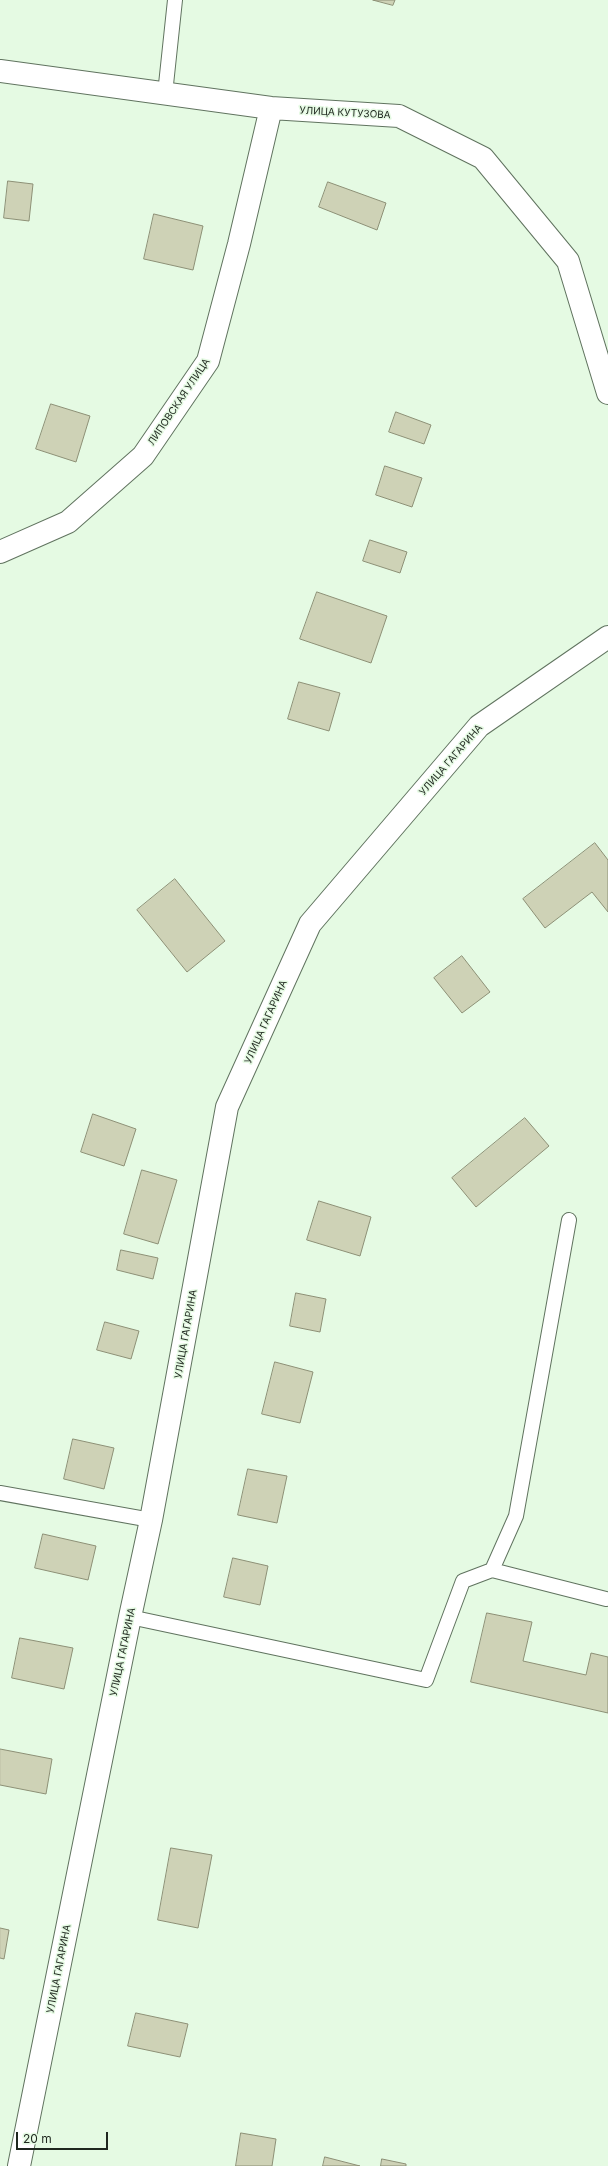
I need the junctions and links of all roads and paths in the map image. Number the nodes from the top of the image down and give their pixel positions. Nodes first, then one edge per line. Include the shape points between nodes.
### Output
1 (175, 0) edge
2 (0, 71) edge
3 (165, 94) junction
4 (271, 108) junction
5 (608, 393) edge
6 (0, 552) edge
7 (608, 637) edge
8 (570, 1220) dead end
9 (0, 1493) edge
10 (152, 1520) junction
11 (492, 1570) junction
12 (606, 1599) dead end
13 (130, 1617) junction
14 (19, 2166) edge

1 - 3 lane
2 - 3 street, УЛИЦА КУТУЗОВА
3 - 4 street, УЛИЦА КУТУЗОВА
4 - 5 street, УЛИЦА КУТУЗОВА via 399,116 483,158 568,261
4 - 6 street, ЛИПОВСКАЯ УЛИЦА via 208,361 143,456 68,522
7 - 10 street, УЛИЦА ГАГАРИНА via 479,726 310,924 227,1108
8 - 11 lane via 516,1516
9 - 10 lane
10 - 13 street, УЛИЦА ГАГАРИНА
11 - 12 lane
11 - 13 lane via 463,1581 426,1680
13 - 14 street, УЛИЦА ГАГАРИНА

